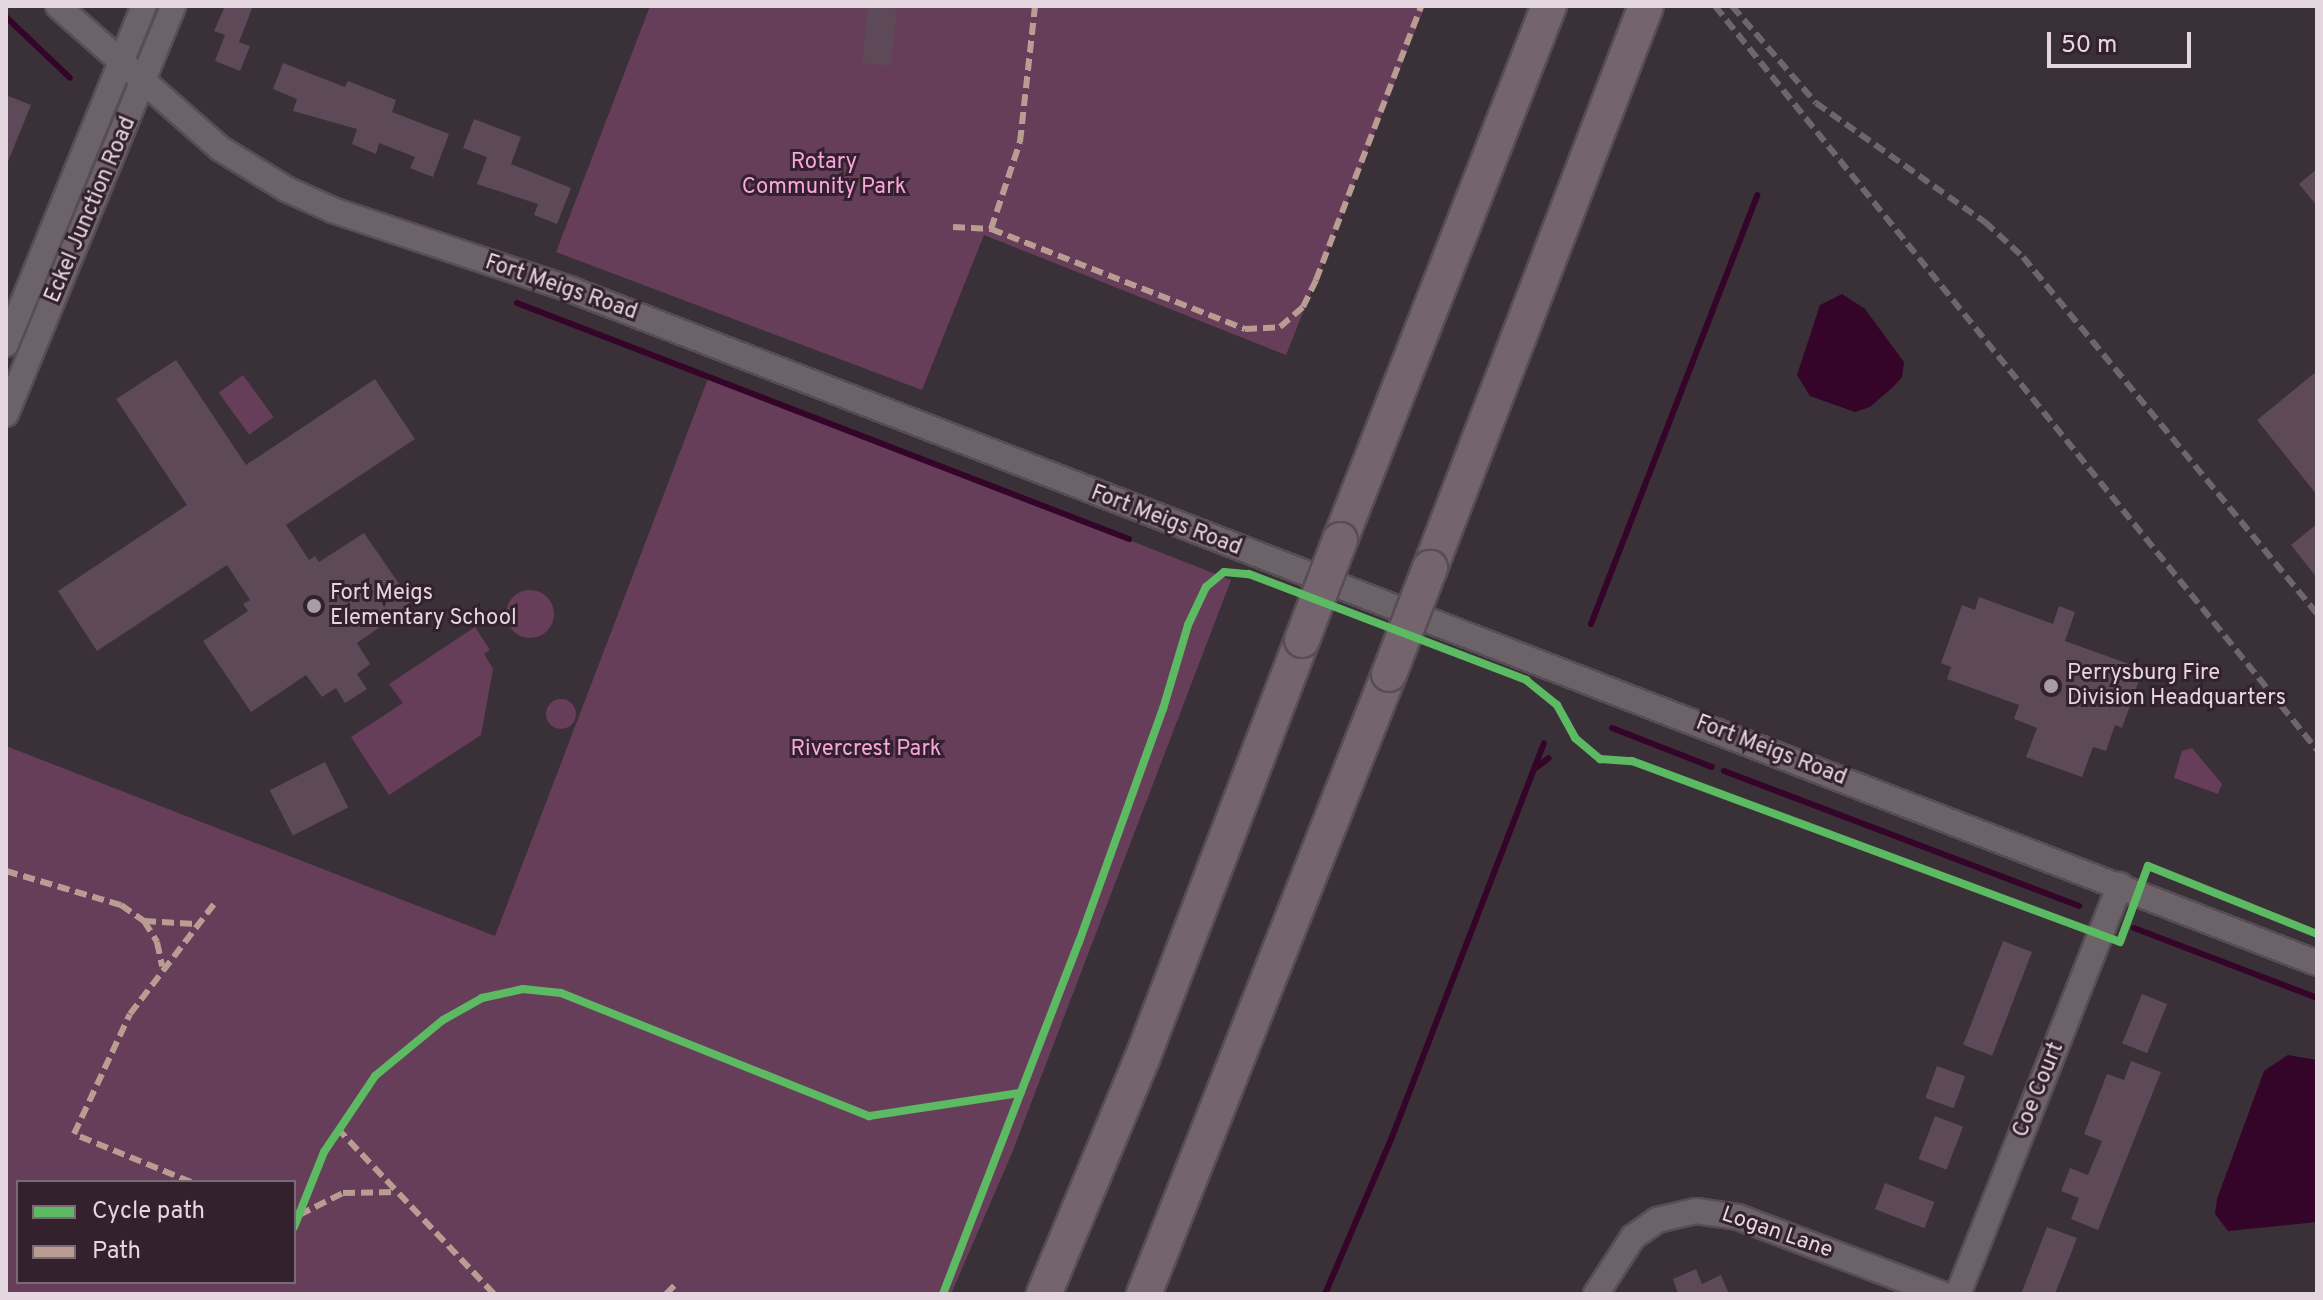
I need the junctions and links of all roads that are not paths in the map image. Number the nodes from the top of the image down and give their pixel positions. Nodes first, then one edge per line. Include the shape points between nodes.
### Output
1 (58, 6) edge
2 (144, 6) edge
3 (173, 6) edge
4 (1549, 6) edge
5 (1646, 6) edge
6 (120, 64) junction
7 (143, 85) junction
8 (6, 344) edge
9 (6, 414) edge
10 (2120, 885) junction
11 (2317, 963) edge
12 (1044, 1294) edge
13 (1144, 1294) edge
14 (1596, 1294) edge
15 (1942, 1294) edge
16 (1958, 1294) edge

1 - 6 street, Fort Meigs Road
2 - 6 street, Eckel Junction Road
3 - 7 street, Eckel Junction Road
4 - 12 highway, bridge via 1142,1059
5 - 13 highway, bridge
6 - 7 street, Fort Meigs Road
6 - 8 street, Eckel Junction Road
7 - 9 street, Eckel Junction Road
7 - 10 street, Fort Meigs Road via 248,168 335,211 572,290
10 - 11 street, Fort Meigs Road
10 - 16 street, Coe Court
14 - 15 street, Logan Lane via 1633,1237 1657,1220 1696,1211 1752,1222

